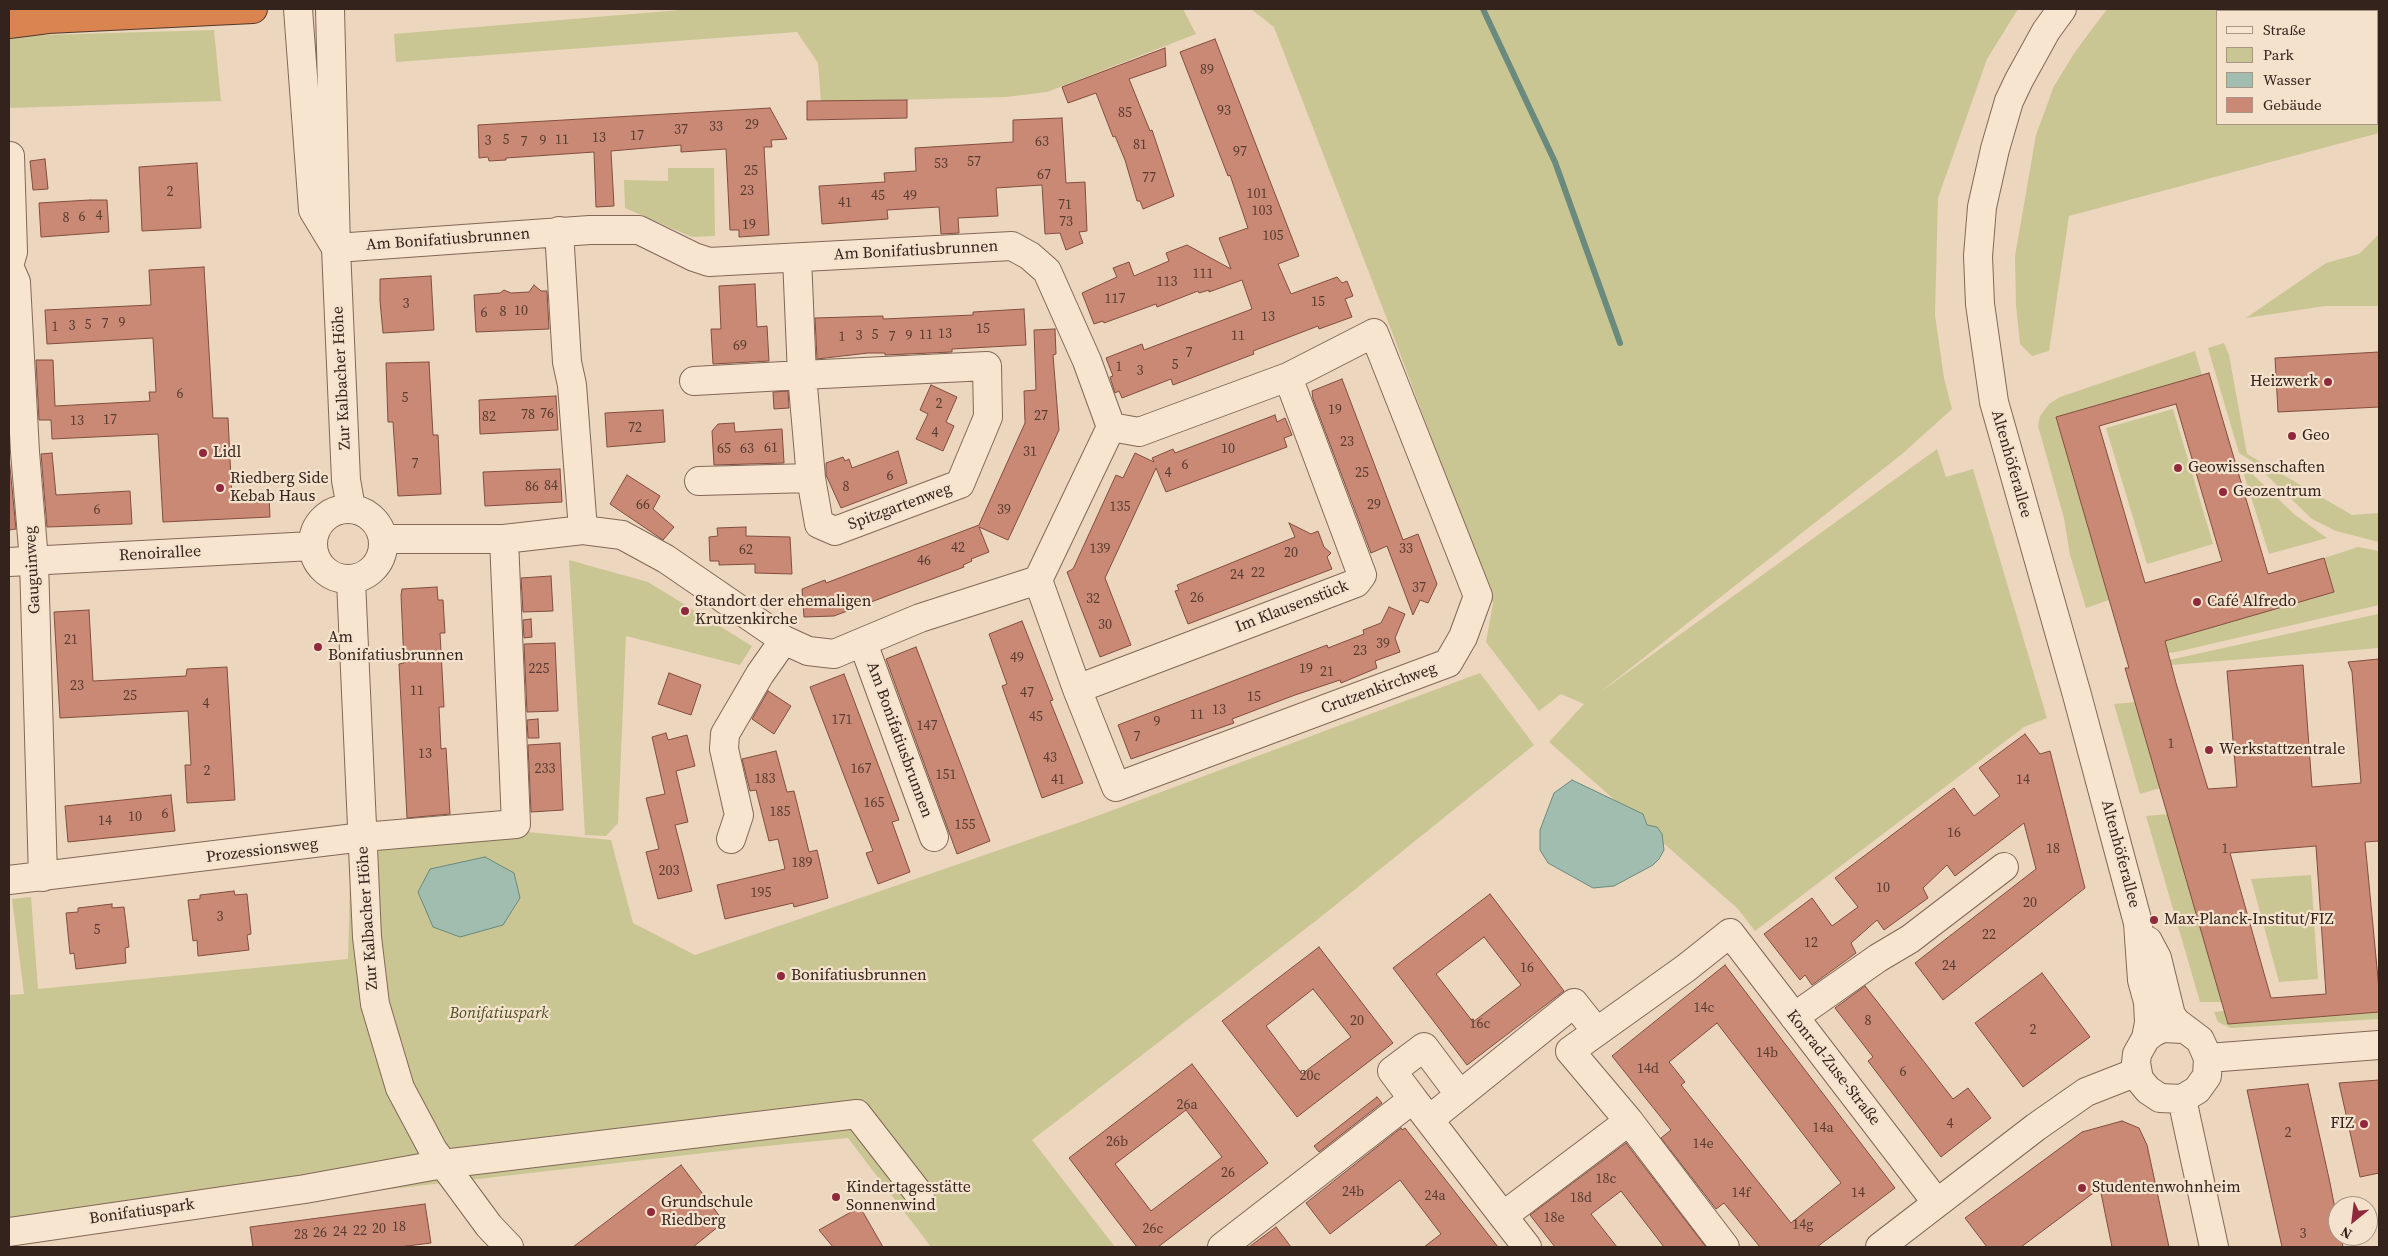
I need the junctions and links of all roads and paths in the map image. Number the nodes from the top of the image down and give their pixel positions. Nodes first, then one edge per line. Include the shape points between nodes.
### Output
1 (253, 9) edge
2 (298, 9) edge
3 (330, 9) edge
4 (2062, 9) edge
5 (9, 24) edge
6 (10, 156) edge
7 (559, 231) junction
8 (336, 248) junction
9 (797, 258) junction
10 (9, 266) edge
11 (802, 375) junction
12 (1288, 377) junction
13 (694, 381) dead end
14 (1111, 427) junction
15 (811, 478) junction
16 (699, 481) dead end
17 (351, 508) junction
18 (583, 530) junction
19 (384, 539) junction
20 (504, 539) junction
21 (312, 546) junction
22 (22, 562) edge
23 (351, 580) junction
24 (1038, 580) junction
25 (784, 640) junction
26 (863, 643) junction
27 (1077, 689) junction
28 (934, 837) dead end
29 (363, 838) junction
30 (731, 839) dead end
31 (2004, 867) dead end
32 (43, 877) junction
33 (9, 880) edge
34 (2138, 922) junction
35 (1794, 1017) junction
36 (1549, 1023) junction
37 (2184, 1029) junction
38 (1597, 1032) junction
39 (2146, 1038) junction
40 (2379, 1045) edge
41 (1570, 1052) junction
42 (2208, 1058) junction
43 (2137, 1072) junction
44 (1460, 1095) junction
45 (2182, 1099) junction
46 (1421, 1109) junction
47 (1629, 1122) junction
48 (443, 1164) junction
49 (920, 1195) dead end
50 (1937, 1203) junction
51 (9, 1232) edge
52 (495, 1236) edge
53 (1512, 1236) edge
54 (509, 1247) edge
55 (1222, 1247) edge
56 (1724, 1247) edge
57 (1880, 1247) edge
58 (2214, 1247) edge

1 - 5 highway
2 - 8 street, Zur Kalbacher Höhe via 312,210
3 - 8 street, Zur Kalbacher Höhe
4 - 34 street, Altenhöferallee via 2018,80 1995,150 1982,207 1978,256 1980,304 1994,402
6 - 10 street via 13,252
7 - 8 street, Am Bonifatiusbrunnen
7 - 9 street, Am Bonifatiusbrunnen via 639,230 709,262
7 - 18 street via 567,362 572,386
8 - 17 street, Zur Kalbacher Höhe via 346,480
9 - 11 street, Spitzgartenweg
9 - 14 street, Am Bonifatiusbrunnen via 1012,246 1047,271 1087,361
10 - 22 street, Gauguinweg via 16,282 25,452
11 - 13 street, Spitzgartenweg
11 - 15 street, Spitzgartenweg
11 - 15 street, Spitzgartenweg via 988,366 988,418 960,484 835,531 819,524
12 - 14 street via 1139,432
12 - 27 street, Im Klausenstück via 1362,575 1356,583
12 - 27 street, Crutzenkirchweg via 1374,333 1478,596 1463,637 1448,663 1116,787
14 - 24 street
15 - 16 street
17 - 19 street via 367,514 380,527
17 - 21 street via 333,512 318,525
18 - 20 street, Am Bonifatiusbrunnen
18 - 25 street, Am Bonifatiusbrunnen via 630,539 666,559
19 - 20 street, Am Bonifatiusbrunnen
19 - 23 street via 382,559 369,574
20 - 29 street, Prozessionsweg via 516,824
21 - 22 street, Renoirallee
21 - 23 street via 318,564 334,578
22 - 32 street, Gauguinweg
23 - 29 street, Zur Kalbacher Höhe
24 - 26 street, Am Bonifatiusbrunnen via 920,618
24 - 27 street
25 - 26 street, Am Bonifatiusbrunnen via 808,651 834,654
25 - 30 street via 725,734 724,749 739,815
26 - 28 street, Am Bonifatiusbrunnen
29 - 32 street, Prozessionsweg
29 - 48 street, Zur Kalbacher Höhe via 375,1004 400,1088
31 - 35 street via 1910,939
32 - 33 street, Prozessionsweg
34 - 37 street, Altenhöferallee via 2157,958 2171,1015
34 - 39 street, Altenhöferallee via 2142,980 2148,1002
35 - 38 street, Konrad-Zuse-Straße via 1730,933
35 - 50 street, Konrad-Zuse-Straße
36 - 38 street via 1574,1002
36 - 41 street
36 - 44 street
37 - 39 street via 2163,1028
37 - 42 street, Altenhöferallee via 2200,1040
38 - 41 street
39 - 43 street, Altenhöferallee via 2137,1054
40 - 42 street
41 - 47 street
42 - 45 street via 2209,1067 2202,1084
43 - 45 street via 2143,1085 2154,1095 2167,1100
43 - 50 street via 2086,1092
44 - 46 street
44 - 46 street via 1424,1047 1392,1071
45 - 58 street
46 - 53 street
46 - 55 street
47 - 53 street
47 - 56 street
48 - 49 street, Bonifatiuspark via 857,1114
48 - 51 street, Bonifatiuspark via 305,1189
48 - 52 street, Zur Kalbacher Höhe
50 - 57 street
52 - 54 street, Zur Kalbacher Höhe

